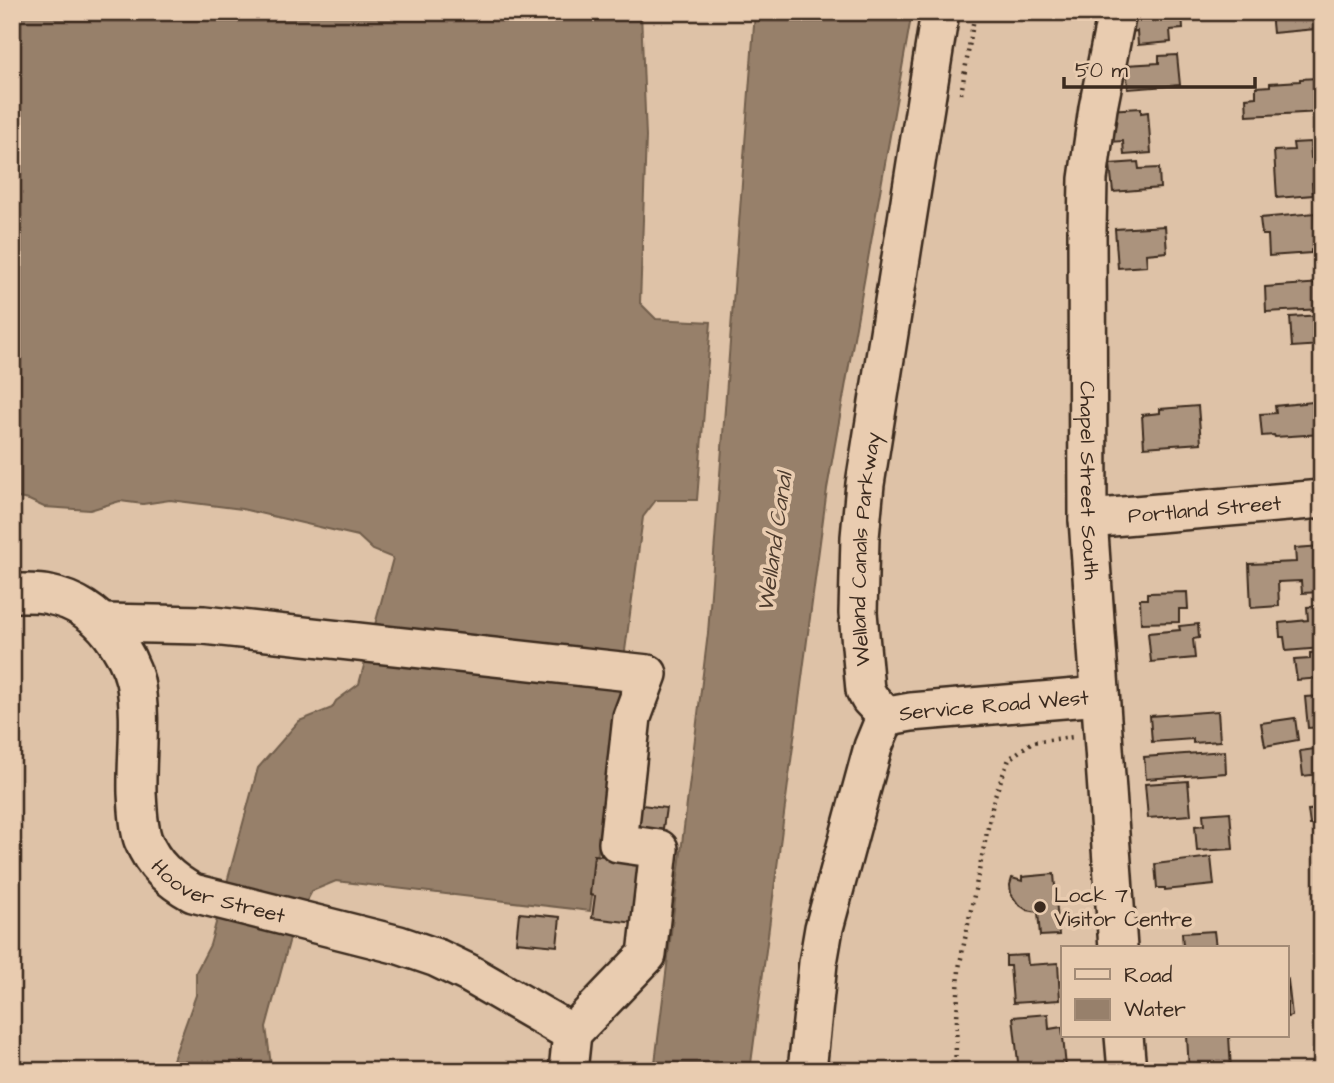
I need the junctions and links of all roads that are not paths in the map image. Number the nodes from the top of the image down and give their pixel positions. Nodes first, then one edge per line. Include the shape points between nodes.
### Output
1 (940, 12) edge
2 (1117, 12) edge
3 (1322, 499) edge
4 (1088, 519) junction
5 (12, 593) edge
6 (103, 623) junction
7 (1100, 696) junction
8 (899, 715) junction
9 (1118, 946) edge
10 (572, 1033) junction
11 (1124, 1038) edge
12 (568, 1071) edge
13 (807, 1071) edge
14 (1127, 1071) edge

1 - 8 street, Welland Canals Parkway via 860,537 858,612 865,690 870,699
2 - 4 street, Chapel Street South via 1088,179
3 - 4 street, Portland Street
4 - 7 street, Chapel Street South
5 - 6 street, Hoover Street via 49,595 82,607
6 - 10 street, Hoover Street via 121,647 135,679 136,772 143,839 156,864 173,882 193,893 437,958
6 - 10 street via 204,625 648,674 632,717 618,843 659,849 647,955
7 - 8 street, Service Road West
7 - 9 street, Chapel Street South
8 - 13 street via 882,724 873,747 824,928
10 - 12 street
11 - 14 street

